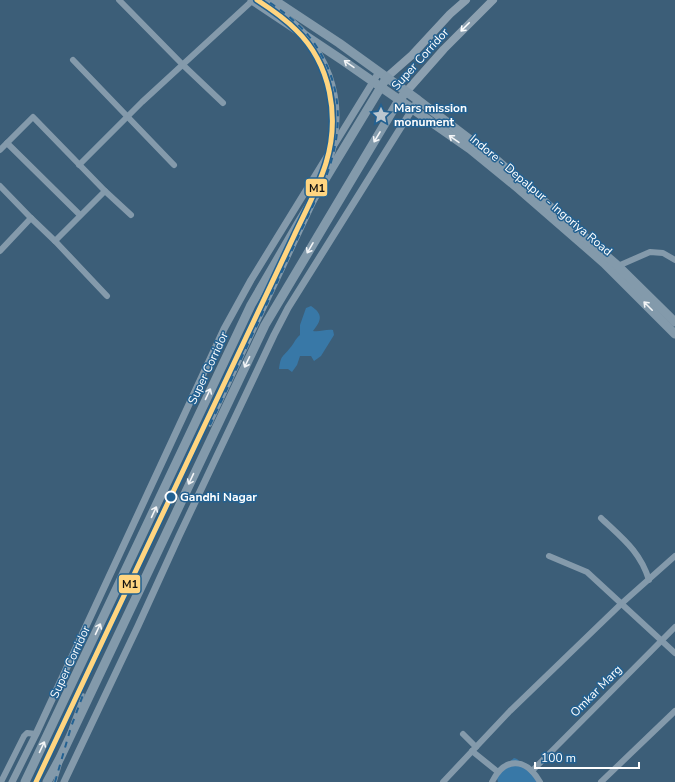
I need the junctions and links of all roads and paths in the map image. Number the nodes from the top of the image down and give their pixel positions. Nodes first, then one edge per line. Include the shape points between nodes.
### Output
1 (119, 0) edge
2 (253, 0) edge
3 (274, 0) edge
4 (466, 0) edge
5 (494, 0) edge
6 (315, 27) junction
7 (316, 42) junction
8 (73, 60) dead end
9 (183, 65) junction
10 (383, 75) junction
11 (378, 84) junction
12 (406, 92) junction
13 (399, 100) junction
14 (418, 100) junction
15 (223, 103) dead end
16 (412, 109) junction
17 (128, 116) junction
18 (7, 143) junction
19 (0, 150) edge
20 (79, 165) junction
21 (174, 165) dead end
22 (0, 186) edge
23 (105, 191) junction
24 (80, 215) junction
25 (131, 215) dead end
26 (31, 218) junction
27 (55, 241) junction
28 (0, 251) edge
29 (675, 260) edge
30 (618, 266) junction
31 (106, 296) dead end
32 (675, 322) edge
33 (675, 334) edge
34 (601, 518) dead end
35 (549, 556) dead end
36 (675, 556) edge
37 (649, 580) junction
38 (621, 604) junction
39 (675, 627) edge
40 (662, 641) junction
41 (675, 653) edge
42 (675, 711) edge
43 (36, 734) junction
44 (463, 734) dead end
45 (474, 749) junction
46 (532, 771) junction
47 (498, 772) junction
48 (1, 782) edge
49 (12, 782) edge
50 (25, 782) edge
51 (47, 782) edge
52 (64, 782) edge
53 (443, 782) edge
54 (492, 782) edge
55 (540, 782) edge
56 (601, 782) edge

1 - 9 street
2 - 7 main road, Indore - Depalpur - Ingoriya Road
2 - 9 street
3 - 6 main road, Indore - Depalpur - Ingoriya Road
4 - 10 main road, Super Corridor via 412,55
5 -> 12 main road, Super Corridor via 444,49
6 - 7 main road
6 - 10 main road, Indore - Depalpur - Ingoriya Road
11 -> 7 main road, Indore - Depalpur - Ingoriya Road
8 - 17 street
9 - 15 street
9 - 17 street
10 - 11 main road, Super Corridor
10 - 12 main road, Indore - Depalpur - Ingoriya Road
11 - 13 main road, Indore - Depalpur - Ingoriya Road
11 - 43 street via 251,280 224,329
50 -> 11 main road, Super Corridor via 251,305
12 - 13 main road, Super Corridor
12 - 14 main road, Indore - Depalpur - Ingoriya Road
13 - 16 main road, Indore - Depalpur - Ingoriya Road
13 -> 51 main road, Super Corridor via 265,325
14 - 16 street
14 - 30 main road, Indore - Depalpur - Ingoriya Road via 493,157
33 -> 16 main road, Indore - Depalpur - Ingoriya Road via 604,263 519,189 470,149
16 - 52 street via 288,308 274,335
17 - 20 street
17 - 21 street
18 - 19 street
18 - 20 street via 33,117
18 - 24 street
20 - 23 street
22 - 26 street
23 - 24 street
23 - 25 street
24 - 27 street
26 - 27 street
26 - 28 street
27 - 31 street
29 - 30 street via 663,253 650,252
30 - 32 main road, Indore - Depalpur - Ingoriya Road
34 - 37 street via 636,552
35 - 38 street via 587,572
36 - 37 street
37 - 38 street
38 - 40 street
38 - 45 street
39 - 40 street, Omkar Marg
40 - 41 street
40 - 46 street, Omkar Marg
42 - 56 street
43 - 48 street via 27,733 24,736
43 - 49 street
44 - 45 street
45 - 47 street
45 - 53 street
46 - 47 street via 516,762 508,764
46 - 55 street
47 - 54 street

